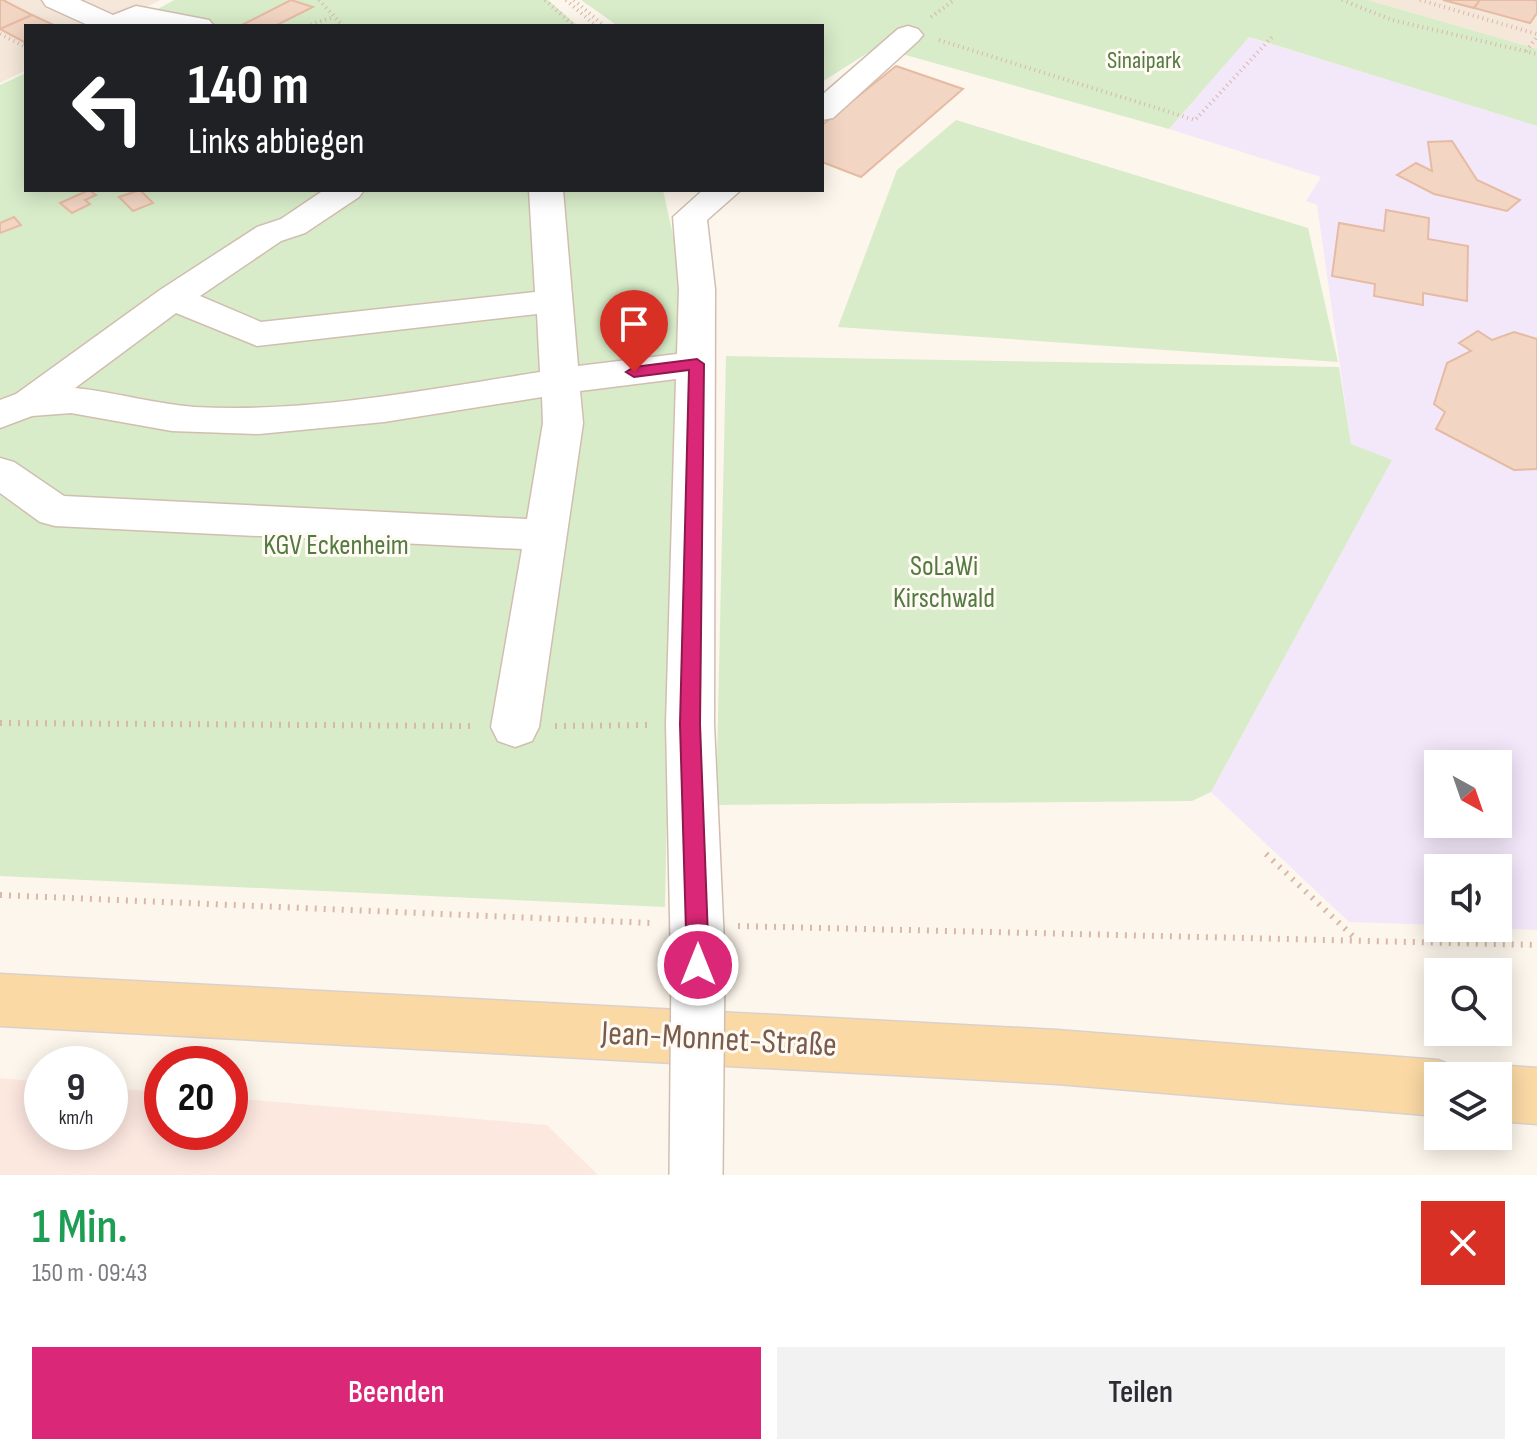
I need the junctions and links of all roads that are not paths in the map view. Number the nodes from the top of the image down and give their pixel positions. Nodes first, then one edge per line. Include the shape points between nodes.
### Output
1 (56, 0) edge
2 (110, 24) edge
3 (118, 24) edge
4 (188, 24) edge
5 (917, 36) road end
6 (824, 109) edge
7 (344, 192) edge
8 (546, 192) edge
9 (721, 192) edge
10 (173, 298) junction
11 (553, 301) junction
12 (697, 364) junction
13 (558, 382) junction
14 (16, 408) edge
15 (0, 472) edge
16 (544, 535) junction
17 (515, 727) road end
18 (0, 1000) edge
19 (1424, 1087) edge
20 (1512, 1094) edge
21 (1537, 1096) edge
22 (696, 1175) edge

1 - 2 street
3 - 4 street via 136,15
5 - 6 street
7 - 10 street
8 - 11 street
9 - 12 street via 690,217
10 - 11 street via 257,334
10 - 14 street
11 - 13 street
12 - 13 street
12 - 22 street, bridge via 690,724 698,945
13 - 14 street via 308,418 194,420 44,398
13 - 16 street via 563,423
15 - 16 street via 55,511
16 - 17 street
18 - 19 main road, Jean-Monnet-Straße via 1057,1057
20 - 21 main road

